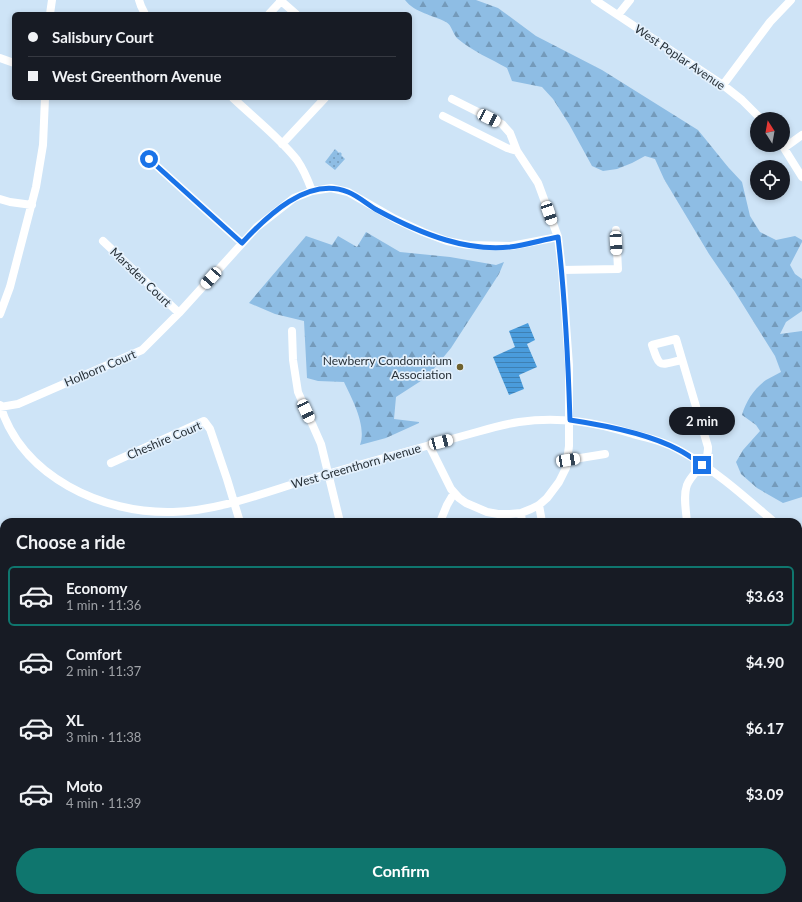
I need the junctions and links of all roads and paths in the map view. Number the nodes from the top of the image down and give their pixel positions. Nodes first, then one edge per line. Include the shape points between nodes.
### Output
1 (52, 0) edge
2 (139, 0) edge
3 (280, 0) edge
4 (595, 0) edge
5 (630, 0) edge
6 (791, 0) edge
7 (50, 12) edge
8 (144, 12) edge
9 (271, 12) edge
10 (294, 12) edge
11 (618, 15) junction
12 (0, 58) edge
13 (12, 62) edge
14 (723, 84) junction
15 (452, 99) dead end
16 (45, 100) edge
17 (235, 100) edge
18 (323, 100) edge
19 (755, 112) edge
20 (443, 116) dead end
21 (802, 135) edge
22 (790, 142) edge
23 (282, 144) junction
24 (517, 152) junction
25 (787, 152) edge
26 (149, 159) dead end
27 (802, 177) edge
28 (312, 190) junction
29 (0, 199) edge
30 (32, 205) junction
31 (616, 230) dead end
32 (558, 237) junction
33 (104, 241) dead end
34 (242, 243) junction
35 (562, 270) junction
36 (179, 313) junction
37 (0, 314) edge
38 (292, 331) dead end
39 (682, 360) dead end
40 (0, 406) edge
41 (570, 420) junction
42 (429, 445) junction
43 (605, 454) dead end
44 (568, 460) junction
45 (111, 463) dead end
46 (702, 465) junction
47 (329, 474) junction
48 (454, 493) junction
49 (234, 502) junction
50 (539, 505) junction
51 (521, 513) junction
52 (239, 518) edge
53 (339, 518) edge
54 (442, 518) edge
55 (522, 518) edge
56 (541, 518) edge
57 (687, 518) edge
58 (769, 518) edge

1 - 7 street
2 - 8 street
3 - 9 street
3 - 10 street
4 - 11 street, West Poplar Avenue
5 - 11 street
6 - 14 street via 770,22
11 - 14 street, West Poplar Avenue
12 - 13 street
14 - 19 street, West Poplar Avenue
15 - 24 street via 502,124 510,133
16 - 30 street via 43,145
17 - 23 street
18 - 23 street
20 - 24 street
21 - 22 street
23 - 28 street via 297,160
24 - 32 street via 538,183
25 - 27 street
26 - 34 street
28 - 32 street, Holborn Court via 331,188 348,192 395,220 447,241 468,245 511,246
28 - 34 street, Holborn Court via 294,198 276,211
29 - 30 street
30 - 37 street
31 - 35 street via 618,269
32 - 35 street
33 - 36 street, Marsden Court
34 - 36 street, Holborn Court
35 - 41 street
36 - 40 street, Holborn Court via 142,350 18,404
38 - 47 street via 298,392 319,438
39 - 46 street via 708,447 707,457
40 - 49 street, West Greenthorn Avenue via 15,438 40,466 77,491 100,501 126,508 173,512 193,511
41 - 42 street, West Greenthorn Avenue via 518,422
41 - 44 street
41 - 46 street, West Greenthorn Avenue via 596,424 658,441 679,450
42 - 47 street, West Greenthorn Avenue
42 - 48 street
43 - 44 street
44 - 50 street via 559,482
45 - 49 street, Cheshire Court via 204,421 210,429
46 - 57 street via 686,489
46 - 58 street, West Greenthorn Avenue via 734,487
47 - 49 street, West Greenthorn Avenue
47 - 53 street
48 - 51 street via 466,503 487,512
48 - 54 street
49 - 52 street
50 - 51 street
50 - 56 street
51 - 55 street

